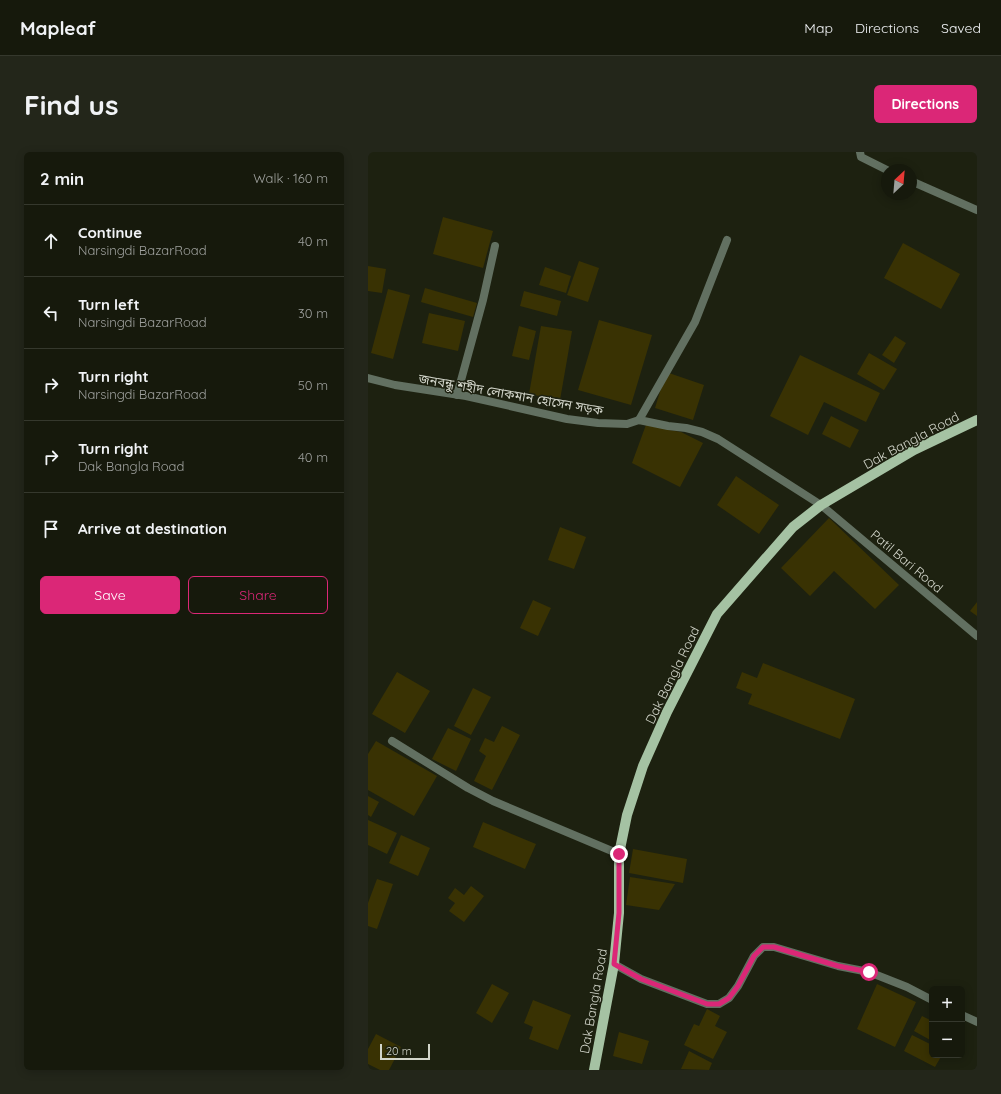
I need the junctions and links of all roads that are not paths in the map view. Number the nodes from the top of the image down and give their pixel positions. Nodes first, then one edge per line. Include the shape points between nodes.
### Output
1 (860, 152) edge
2 (881, 167) edge
3 (917, 184) edge
4 (977, 210) edge
5 (727, 240) dead end
6 (495, 246) dead end
7 (368, 378) edge
8 (457, 395) junction
9 (639, 420) junction
10 (977, 420) edge
11 (821, 505) junction
12 (977, 636) edge
13 (392, 741) dead end
14 (619, 854) junction
15 (614, 964) junction
16 (929, 998) edge
17 (965, 1016) edge
18 (977, 1022) edge
19 (594, 1070) edge

1 - 2 street via 861,157
3 - 4 street
5 - 9 street via 695,322
6 - 8 street
7 - 8 street, জনবন্ধু শহীদ লোকমান হোসেন সড়ক
8 - 9 street, জনবন্ধু শহীদ লোকমান হোসেন সড়ক via 567,419 627,424
9 - 11 street, জনবন্ধু শহীদ লোকমান হোসেন সড়ক via 686,428 718,439
10 - 11 main road, Dak Bangla Road via 914,450
11 - 12 street, Patil Bari Road
11 - 14 main road, Dak Bangla Road via 792,527 717,614 643,766 627,815
13 - 14 street via 493,802
14 - 15 main road, Dak Bangla Road via 619,913
15 - 16 street via 668,990 707,1004 719,1004 729,998 738,986 754,956 763,947 774,947 838,966 869,972
15 - 19 main road, Dak Bangla Road
17 - 18 street

